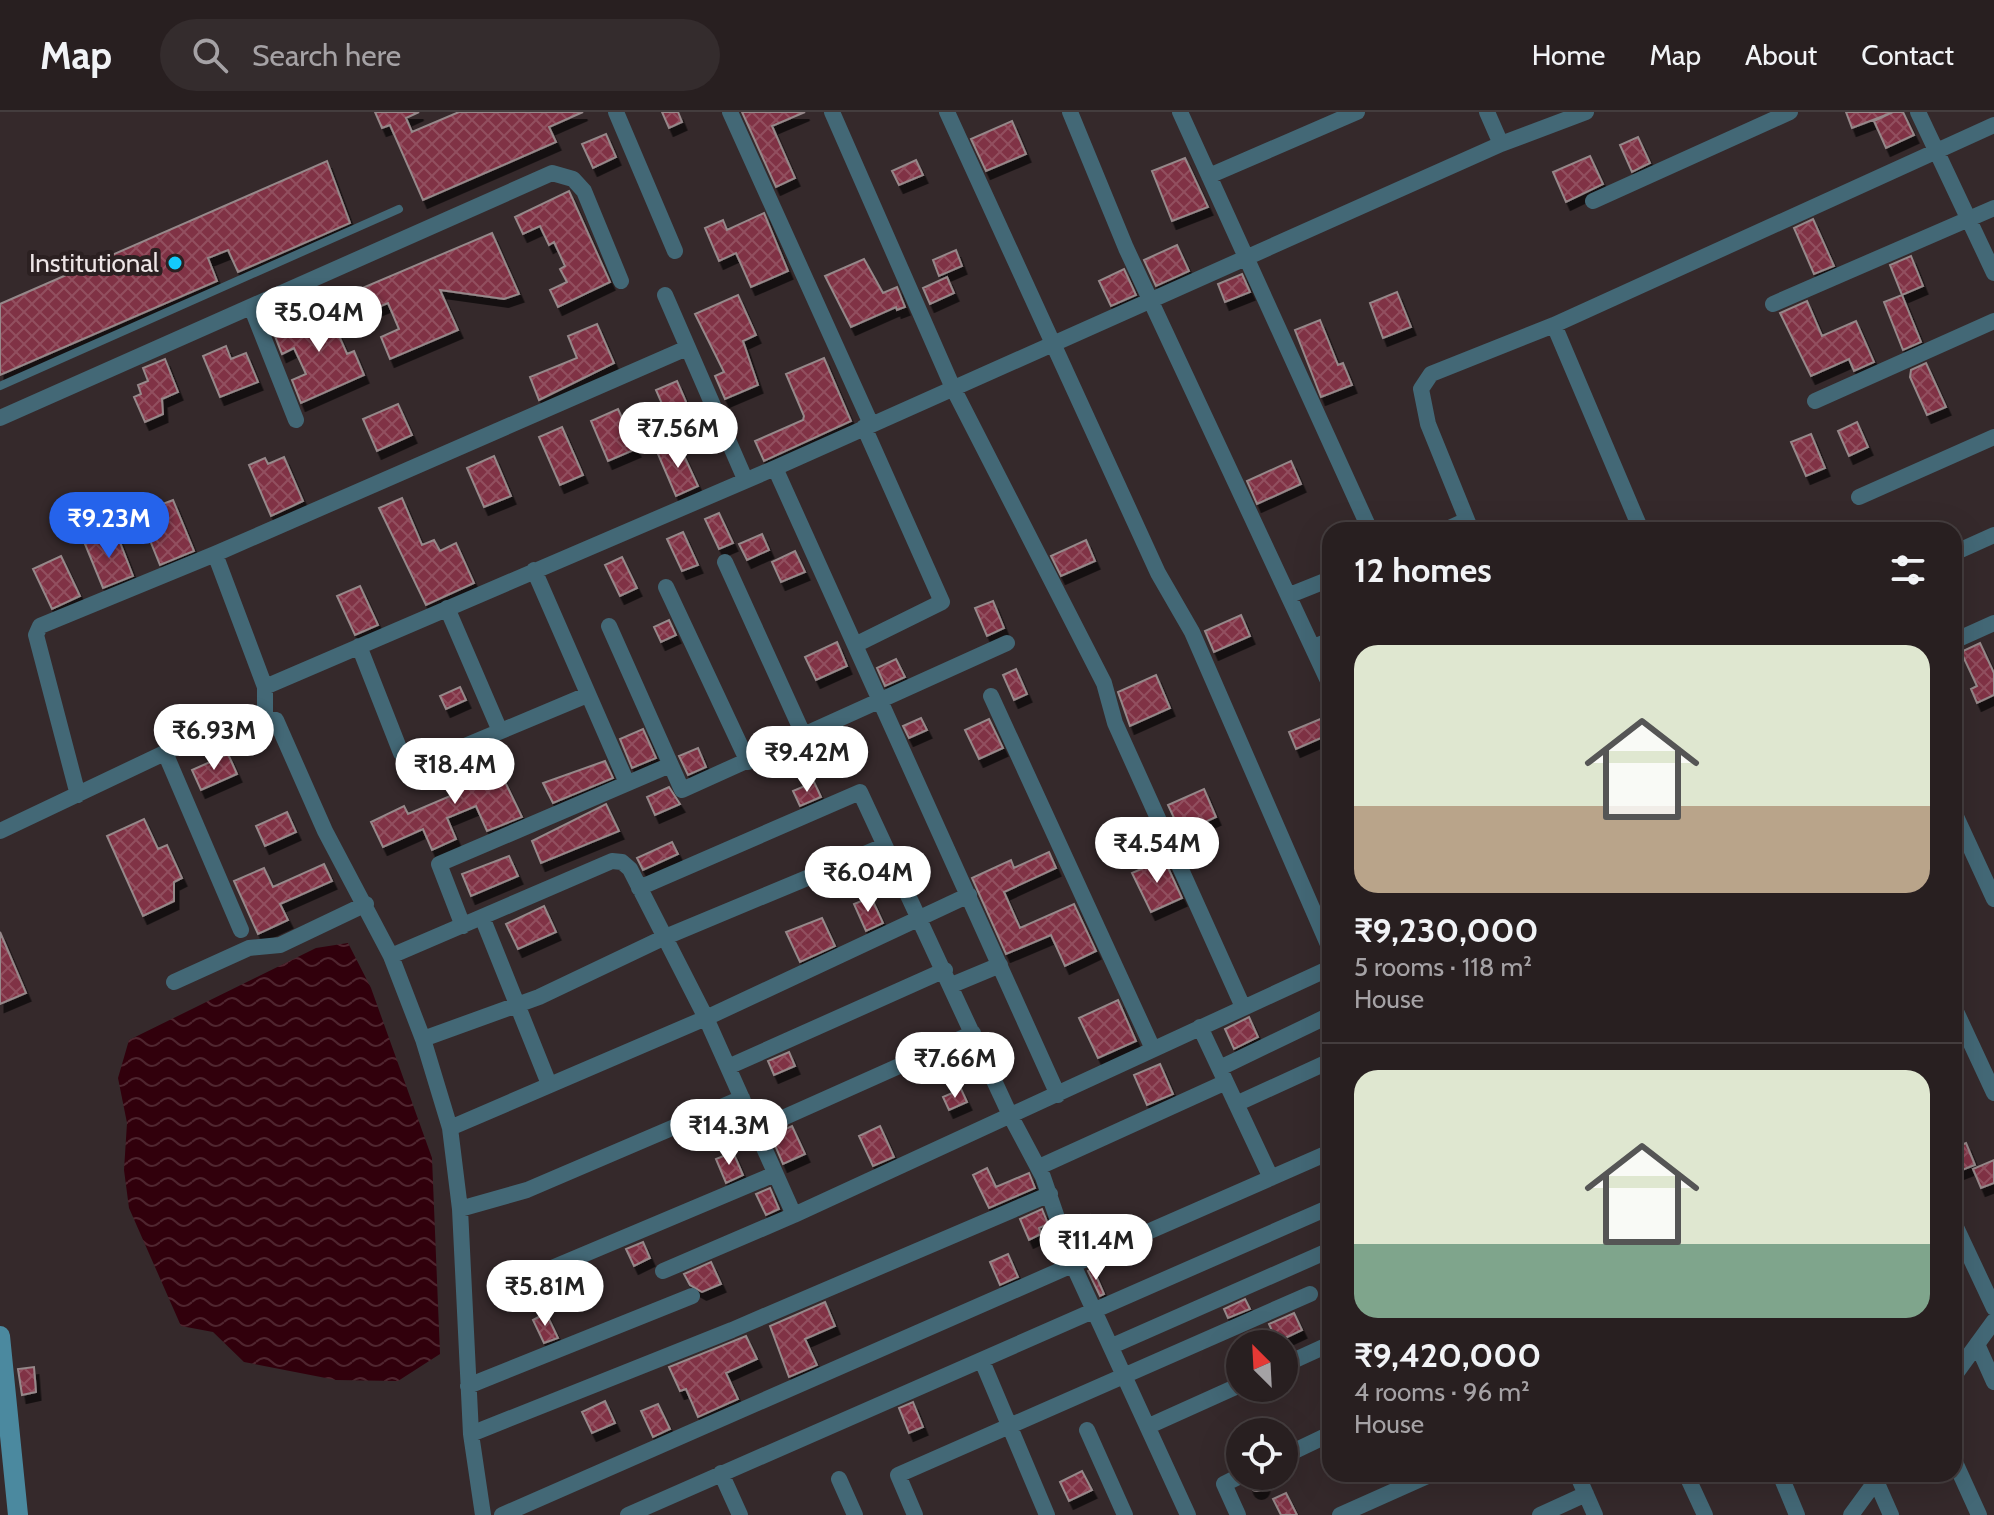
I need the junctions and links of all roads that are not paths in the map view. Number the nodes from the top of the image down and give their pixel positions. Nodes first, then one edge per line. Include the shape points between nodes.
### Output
1 (616, 112) edge
2 (730, 112) edge
3 (832, 112) edge
4 (947, 112) edge
5 (1070, 112) edge
6 (1180, 112) edge
7 (1357, 112) edge
8 (1487, 112) edge
9 (1586, 112) edge
10 (1790, 112) edge
11 (1918, 112) edge
12 (1994, 125) edge
13 (1501, 144) junction
14 (1936, 151) junction
15 (1209, 176) junction
16 (1593, 201) dead end
17 (1994, 208) edge
18 (399, 209) dead end
19 (1967, 220) junction
20 (675, 251) dead end
21 (1247, 257) junction
22 (1994, 273) edge
23 (621, 281) dead end
24 (665, 295) dead end
25 (1150, 300) junction
26 (1773, 304) dead end
27 (252, 309) junction
28 (1994, 321) edge
29 (1554, 325) junction
30 (1053, 343) junction
31 (687, 348) junction
32 (0, 386) edge
33 (953, 388) junction
34 (1815, 401) dead end
35 (0, 418) edge
36 (296, 420) dead end
37 (867, 426) junction
38 (1994, 437) edge
39 (775, 468) junction
40 (745, 479) junction
41 (1859, 497) dead end
42 (1366, 522) edge
43 (1468, 522) edge
44 (1638, 522) edge
45 (1994, 535) edge
46 (1962, 549) edge
47 (215, 554) junction
48 (725, 562) dead end
49 (534, 570) junction
50 (1322, 582) edge
51 (666, 587) dead end
52 (1290, 595) junction
53 (447, 608) junction
54 (1994, 623) edge
55 (609, 626) dead end
56 (1962, 637) edge
57 (1007, 643) dead end
58 (857, 644) junction
59 (1322, 644) edge
60 (359, 646) junction
61 (1314, 647) junction
62 (1322, 666) edge
63 (265, 687) junction
64 (587, 695) junction
65 (991, 696) dead end
66 (881, 701) junction
67 (265, 715) junction
68 (500, 731) junction
69 (804, 736) junction
70 (166, 755) junction
71 (748, 762) junction
72 (668, 766) junction
73 (627, 783) junction
74 (78, 795) junction
75 (1962, 829) edge
76 (0, 831) edge
77 (884, 846) junction
78 (639, 888) junction
79 (969, 895) junction
80 (1994, 899) edge
81 (366, 904) junction
82 (920, 916) junction
83 (482, 917) junction
84 (463, 926) junction
85 (241, 930) dead end
86 (1322, 931) edge
87 (663, 938) junction
88 (391, 956) junction
89 (1000, 965) junction
90 (1322, 972) edge
91 (949, 977) junction
92 (174, 982) dead end
93 (518, 1005) junction
94 (1243, 1007) junction
95 (706, 1018) junction
96 (1322, 1019) edge
97 (1962, 1024) edge
98 (1200, 1027) junction
99 (973, 1033) junction
100 (423, 1039) junction
101 (1153, 1049) junction
102 (1322, 1065) edge
103 (728, 1067) junction
104 (1223, 1075) junction
105 (549, 1084) junction
106 (1994, 1093) edge
107 (1058, 1095) junction
108 (742, 1098) junction
109 (1236, 1104) junction
110 (1010, 1115) junction
111 (450, 1128) junction
112 (756, 1130) junction
113 (1322, 1156) edge
114 (1039, 1167) junction
115 (775, 1174) junction
116 (1271, 1178) junction
117 (1050, 1194) junction
118 (460, 1209) junction
119 (1322, 1211) edge
120 (794, 1215) junction
121 (1962, 1240) edge
122 (1322, 1254) edge
123 (1074, 1267) junction
124 (663, 1271) dead end
125 (528, 1278) dead end
126 (1310, 1294) dead end
127 (692, 1296) dead end
128 (1994, 1308) edge
129 (1096, 1312) junction
130 (1994, 1321) edge
131 (0, 1336) edge
132 (1977, 1344) junction
133 (1112, 1346) junction
134 (1322, 1348) edge
135 (1298, 1359) edge
136 (982, 1361) junction
137 (1962, 1365) edge
138 (1126, 1374) junction
139 (1994, 1382) edge
140 (468, 1386) junction
141 (1226, 1391) edge
142 (1009, 1426) junction
143 (1149, 1426) junction
144 (1087, 1430) dead end
145 (471, 1434) junction
146 (1322, 1438) edge
147 (1298, 1449) edge
148 (721, 1473) junction
149 (1962, 1478) edge
150 (839, 1479) dead end
151 (1414, 1482) edge
152 (1581, 1482) edge
153 (1690, 1482) edge
154 (1783, 1482) edge
155 (1876, 1482) edge
156 (1880, 1482) edge
157 (1227, 1490) edge
158 (1586, 1494) junction
159 (18, 1515) edge
160 (483, 1515) edge
161 (502, 1515) edge
162 (628, 1515) edge
163 (740, 1515) edge
164 (855, 1515) edge
165 (915, 1515) edge
166 (1047, 1515) edge
167 (1125, 1515) edge
168 (1188, 1515) edge
169 (1238, 1515) edge
170 (1340, 1515) edge
171 (1540, 1515) edge
172 (1595, 1515) edge
173 (1705, 1515) edge
174 (1797, 1515) edge
175 (1851, 1515) edge
176 (1891, 1515) edge
177 (1979, 1515) edge

1 - 20 street
2 - 37 street
3 - 33 street
4 - 30 street
5 - 25 street
6 - 15 street
7 - 15 street
8 - 13 street
9 - 13 street
10 - 16 street
11 - 14 street
12 - 14 street
13 - 21 street
14 - 19 street
14 - 29 street
15 - 21 street
17 - 19 street
18 - 32 lane
19 - 22 street
19 - 26 street
21 - 25 street
21 - 42 street
23 - 27 street via 584,191 573,179 552,173
24 - 31 street
25 - 30 street
25 - 52 street
27 - 35 street
27 - 36 street
28 - 34 street
29 - 43 street via 1450,365 1424,381 1428,424
29 - 44 street
30 - 33 street
30 - 86 street via 1158,573 1192,632
31 - 40 street
31 - 47 street
33 - 37 street
33 - 94 street via 1104,683 1115,723
37 - 39 street
37 - 58 street via 942,602
38 - 41 street
39 - 40 street
39 - 58 street
40 - 49 street
45 - 46 street
47 - 63 street
47 - 74 street via 36,630
48 - 69 street
49 - 53 street
49 - 64 street
50 - 52 street
51 - 71 street
52 - 61 street
53 - 60 street
53 - 68 street
54 - 56 street
55 - 72 street
57 - 66 street
58 - 66 street
59 - 61 street
60 - 63 street
60 - 68 street via 408,761 420,765
61 - 62 street
63 - 67 street
64 - 68 street
64 - 73 street
65 - 101 street
66 - 69 street
66 - 79 street
67 - 70 street via 234,720
67 - 81 street via 281,729 325,831
69 - 71 street
70 - 74 street
70 - 85 street
71 - 72 street via 682,790
72 - 73 street
73 - 84 street via 439,864
74 - 76 street
75 - 80 street
77 - 78 street via 860,792
77 - 82 street
77 - 87 street
78 - 83 street via 630,869 612,861
78 - 87 street
79 - 82 street
79 - 89 street
81 - 88 street
81 - 92 street via 280,945 249,948
82 - 91 street
82 - 95 street
83 - 84 street
83 - 93 street
84 - 88 street
87 - 93 street
87 - 95 street
88 - 100 street
89 - 91 street
89 - 107 street
90 - 94 street
91 - 99 street
91 - 103 street
93 - 100 street
93 - 105 street
94 - 98 street
95 - 103 street
95 - 105 street
96 - 104 street
97 - 106 street
98 - 101 street
98 - 104 street
99 - 110 street
99 - 112 street
100 - 111 street
101 - 107 street
102 - 109 street
103 - 108 street
104 - 109 street
104 - 114 street
105 - 111 street
107 - 110 street
108 - 112 street
108 - 118 street via 527,1190
109 - 116 street
110 - 114 street
110 - 120 street
111 - 118 street
112 - 115 street
113 - 116 street
114 - 117 street
115 - 120 street
115 - 125 street
116 - 123 street
117 - 123 street
117 - 145 street
118 - 140 street
119 - 129 street
120 - 124 street
121 - 128 street
122 - 133 street
123 - 129 street
123 - 161 street
126 - 138 street
127 - 140 street
129 - 133 street
129 - 136 street
130 - 132 street
131 - 159 street
132 - 137 street
132 - 139 street
133 - 138 street
134 - 135 street
136 - 142 street
136 - 148 street
138 - 142 street
138 - 143 street
140 - 145 street
141 - 143 street
142 - 165 street via 898,1475
142 - 166 street
143 - 168 street
144 - 167 street
145 - 160 street
146 - 147 street
148 - 162 street
148 - 163 street
149 - 177 street
150 - 164 street
151 - 170 street
152 - 158 street
153 - 173 street
154 - 174 street
155 - 175 street
156 - 176 street
157 - 169 street
158 - 171 street
158 - 172 street

